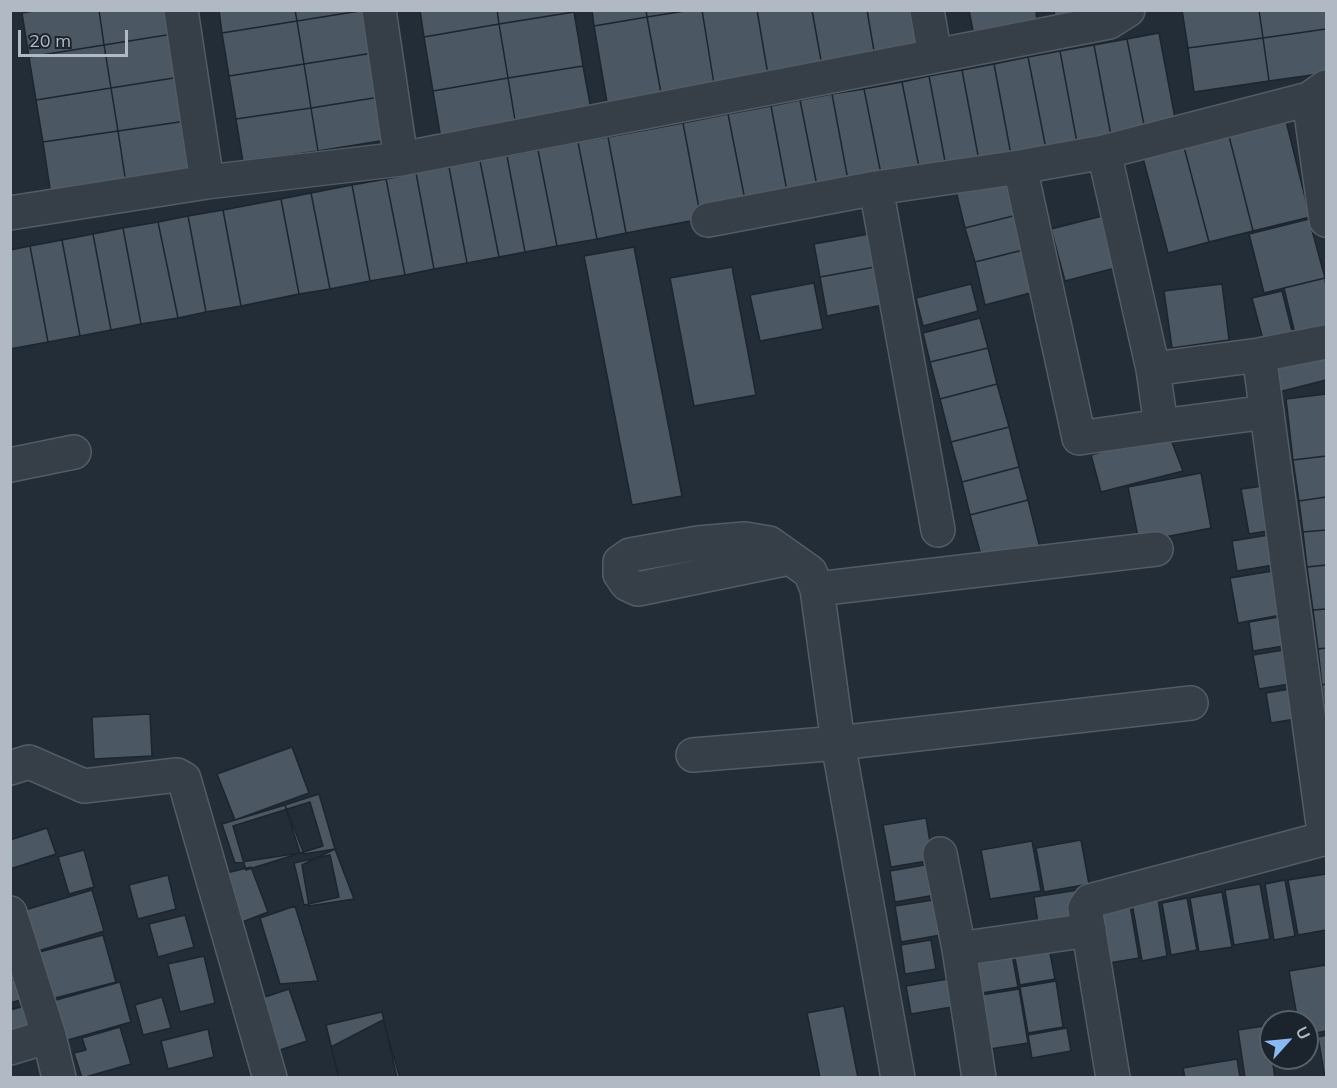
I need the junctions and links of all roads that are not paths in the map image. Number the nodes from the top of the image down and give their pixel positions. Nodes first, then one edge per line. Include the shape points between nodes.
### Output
1 (182, 10) edge
2 (379, 10) edge
3 (927, 10) edge
4 (1128, 10) edge
5 (936, 56) junction
6 (1318, 93) edge
7 (1104, 152) junction
8 (400, 159) junction
9 (1020, 167) junction
10 (207, 182) junction
11 (876, 188) junction
12 (10, 213) edge
13 (708, 220) dead end
14 (1326, 220) edge
15 (1326, 342) edge
16 (1259, 355) junction
17 (1153, 369) junction
18 (1267, 412) junction
19 (1161, 426) junction
20 (74, 452) dead end
21 (10, 465) edge
22 (938, 530) dead end
23 (1156, 549) dead end
24 (789, 558) dead end
25 (817, 589) junction
26 (1191, 703) dead end
27 (838, 743) junction
28 (693, 754) dead end
29 (10, 768) edge
30 (1326, 838) edge
31 (940, 854) dead end
32 (10, 913) edge
33 (1089, 930) junction
34 (959, 949) junction
35 (49, 1036) junction
36 (10, 1048) edge
37 (59, 1077) edge
38 (270, 1077) edge
39 (898, 1077) edge
40 (979, 1077) edge
41 (1113, 1077) edge

1 - 10 street
2 - 8 street
3 - 5 street
4 - 5 street via 1108,22
5 - 8 street
6 - 7 street
6 - 14 street
7 - 9 street
7 - 17 street
8 - 10 street
9 - 11 street
9 - 19 street via 1079,438
10 - 12 street
11 - 13 street
11 - 22 street
15 - 16 street
16 - 17 street
16 - 18 street
17 - 19 street
18 - 19 street
18 - 30 street
20 - 21 street
23 - 25 street
24 - 25 street via 810,572
25 - 27 street
26 - 27 street
27 - 28 street
27 - 39 street
29 - 38 street via 29,762 84,786 177,775 184,779
30 - 33 street via 1096,898 1085,908
31 - 34 street
32 - 35 street
33 - 34 street
33 - 41 street
34 - 40 street
35 - 36 street
35 - 37 street

